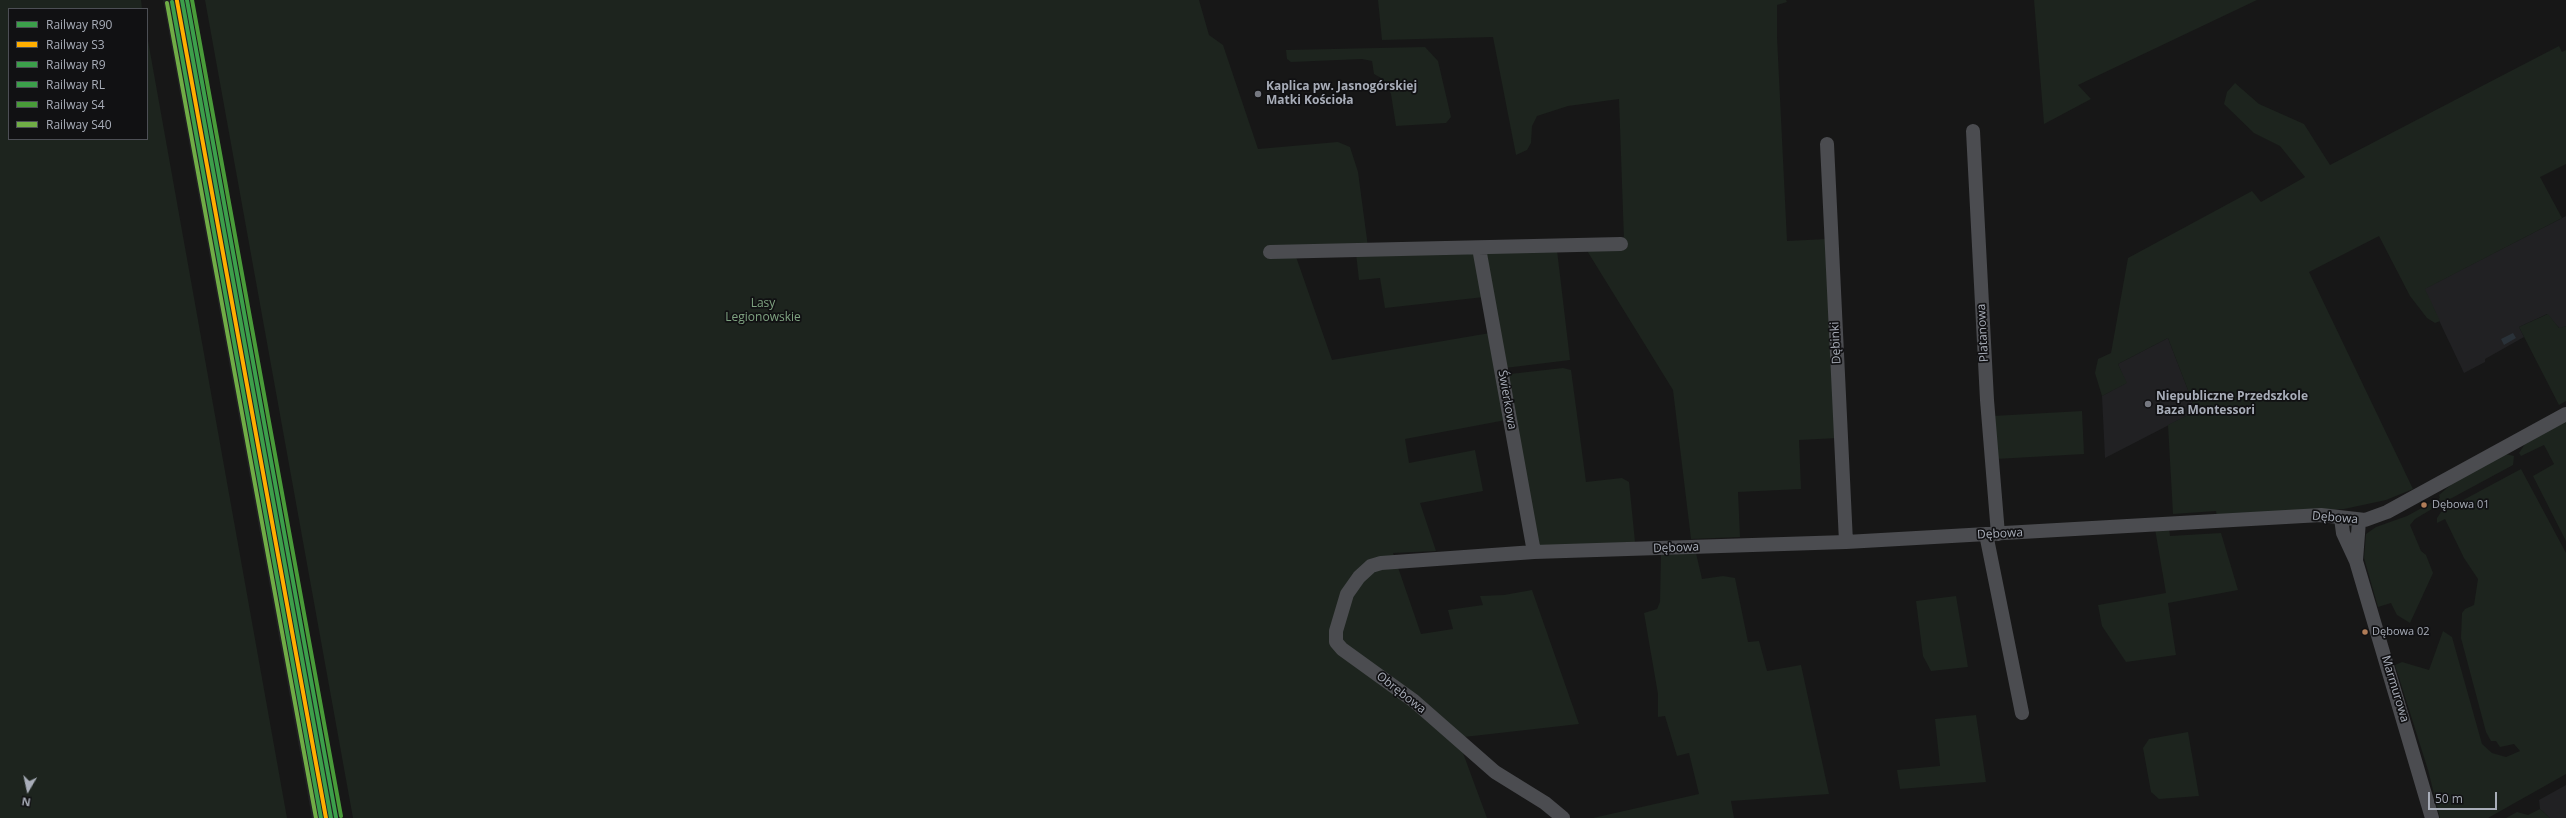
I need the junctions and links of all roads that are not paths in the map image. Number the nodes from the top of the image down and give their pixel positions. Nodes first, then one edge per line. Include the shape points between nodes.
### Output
1 (1973, 131) dead end
2 (1827, 144) dead end
3 (1621, 244) dead end
4 (1479, 248) junction
5 (1270, 252) dead end
6 (2566, 414) edge
7 (2341, 518) junction
8 (2359, 520) junction
9 (1992, 534) junction
10 (1846, 542) junction
11 (1534, 552) junction
12 (2356, 560) junction
13 (1407, 561) joint
14 (2022, 713) dead end
15 (1563, 818) edge
16 (2432, 818) edge

1 - 9 street, Platanowa
2 - 10 street, Dębinki
3 - 4 street
4 - 5 street
4 - 11 street, Świerkowa
6 - 8 street, Dębowa via 2387,512
7 - 8 street, Dębowa
7 - 9 street, Dębowa via 2321,514
7 - 12 street, Marmurowa via 2343,534
8 - 12 street, Marmurowa
9 - 10 street, Dębowa
9 - 14 street, Platanowa
10 - 11 street, Dębowa
11 - 13 street, Dębowa
12 - 16 street, Marmurowa
13 - 15 street, Obrębowa via 1371,566 1359,577 1347,594 1336,631 1336,642 1414,702 1495,772 1545,803

